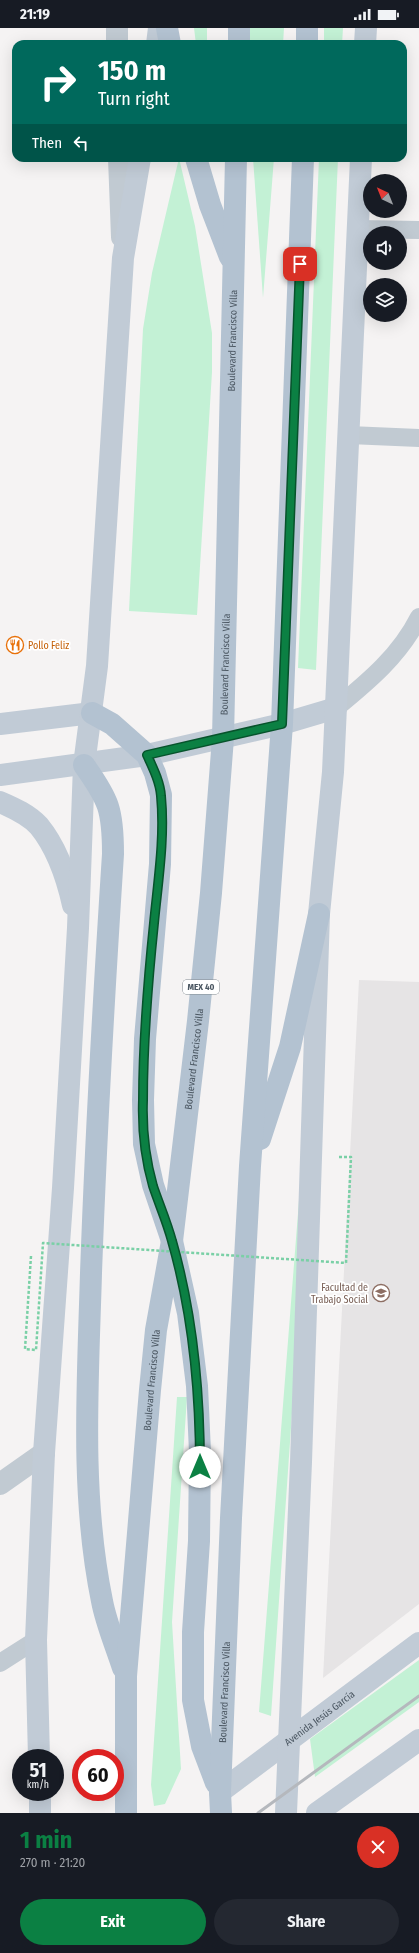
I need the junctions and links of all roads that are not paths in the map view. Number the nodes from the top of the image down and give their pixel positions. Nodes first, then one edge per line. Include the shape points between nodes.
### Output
1 (117, 28) edge
2 (159, 28) edge
3 (167, 28) edge
4 (239, 28) edge
5 (307, 28) edge
6 (366, 28) edge
7 (117, 40) edge
8 (158, 40) edge
9 (169, 40) edge
10 (239, 40) edge
11 (307, 40) edge
12 (365, 40) edge
13 (119, 162) edge
14 (139, 162) edge
15 (197, 162) edge
16 (236, 162) edge
17 (304, 162) edge
18 (361, 162) edge
19 (358, 229) junction
20 (419, 230) edge
21 (123, 258) junction
22 (234, 266) junction
23 (350, 435) junction
24 (419, 438) edge
25 (419, 617) edge
26 (336, 708) junction
27 (92, 713) junction
28 (0, 724) edge
29 (282, 724) junction
30 (223, 738) junction
31 (147, 755) junction
32 (84, 765) junction
33 (0, 775) edge
34 (0, 802) edge
35 (320, 914) junction
36 (78, 928) junction
37 (250, 1166) junction
38 (172, 1241) junction
39 (44, 1453) junction
40 (0, 1484) edge
41 (36, 1640) junction
42 (419, 1642) edge
43 (0, 1663) edge
44 (126, 1676) junction
45 (419, 1740) edge
46 (288, 1741) junction
47 (39, 1749) edge
48 (220, 1792) junction
49 (40, 1801) edge
50 (40, 1813) edge
51 (126, 1813) edge
52 (221, 1813) edge
53 (286, 1813) edge
54 (317, 1813) edge

1 - 7 street
2 - 8 street
3 - 9 main road
4 - 10 main road
5 - 11 main road
6 - 12 street
13 - 21 street
14 - 21 street
15 - 22 main road via 210,205
16 - 22 main road, Boulevard Francisco Villa / MEX 40
17 - 29 main road, Boulevard Francisco Villa
18 - 19 street
19 - 20 lane
19 - 23 street
21 - 27 street
22 - 30 main road, Boulevard Francisco Villa / MEX 40
23 - 24 lane
23 - 26 street
25 - 26 lane via 410,635 392,659
26 - 29 street
26 - 35 street via 332,800
27 - 28 street
27 - 31 main road via 112,724
27 - 32 street
29 - 30 street
29 - 37 main road, Boulevard Francisco Villa
30 - 31 street
30 - 38 main road, Boulevard Francisco Villa / MEX 40 via 209,916
31 - 32 street
31 - 38 main road via 161,795 162,821 145,1039 144,1144 153,1185
32 - 33 street
32 - 36 street
32 - 44 main road via 102,790 113,828 95,1162 88,1411 89,1495 102,1602
34 - 36 street via 19,810 38,826 53,847 70,893
35 - 37 main road via 290,1047
35 - 46 street via 301,1462
36 - 39 street
37 - 48 main road, Boulevard Francisco Villa
38 - 44 main road, Boulevard Francisco Villa / MEX 40 via 156,1330
38 - 48 main road via 188,1313 198,1386 199,1541 192,1700 202,1746
39 - 40 street
39 - 41 street
41 - 43 lane
41 - 47 street
42 - 46 street, Avenida Jesús García
44 - 51 main road, Boulevard Francisco Villa / MEX 40
45 - 54 street
46 - 48 street, Avenida Jesús García
46 - 53 street
48 - 52 main road, Boulevard Francisco Villa
49 - 50 street

